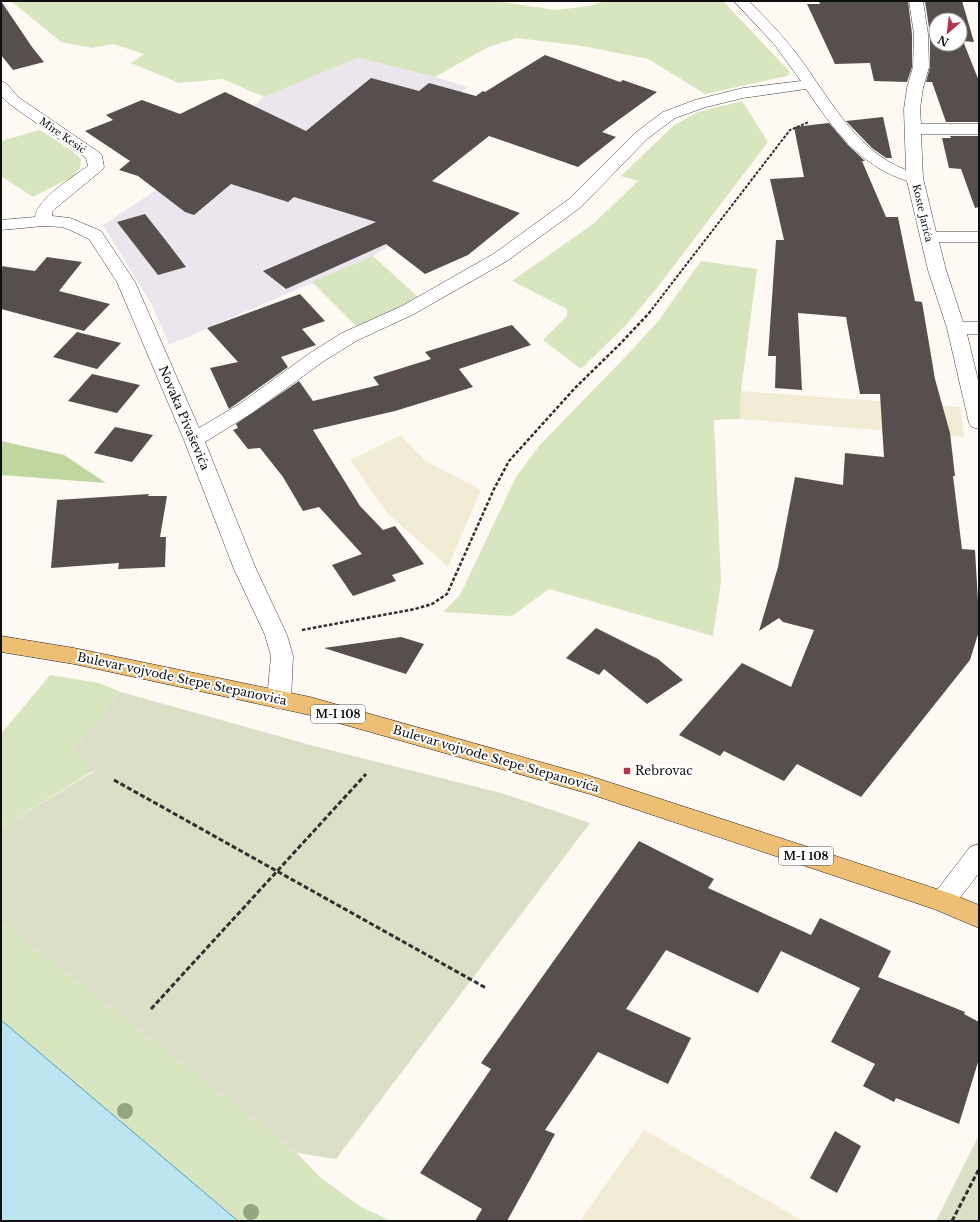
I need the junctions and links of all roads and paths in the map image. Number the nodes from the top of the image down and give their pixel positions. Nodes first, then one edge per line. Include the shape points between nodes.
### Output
1 (742, 1) edge
2 (916, 1) edge
3 (810, 84) junction
4 (1, 86) edge
5 (833, 119) junction
6 (913, 129) junction
7 (979, 129) edge
8 (915, 178) junction
9 (43, 221) junction
10 (1, 225) edge
11 (929, 237) junction
12 (979, 237) edge
13 (956, 328) junction
14 (979, 328) edge
15 (979, 423) edge
16 (194, 440) junction
17 (276, 635) junction
18 (1, 644) edge
19 (279, 700) junction
20 (366, 774) dead end
21 (114, 780) dead end
22 (979, 854) edge
23 (276, 871) junction
24 (943, 901) junction
25 (979, 916) edge
26 (486, 988) dead end
27 (151, 1009) dead end
28 (979, 1170) edge
29 (952, 1221) edge

1 - 3 street, Koste Jarića via 790,55
2 - 6 street via 921,34 921,68 914,88
3 - 5 street, Koste Jarića
3 - 16 street via 743,93 700,103 669,115 642,136 575,203 512,249 408,310 349,337 245,409
4 - 9 street, Mire Kesić via 13,100 94,156 96,167 51,202 44,212
5 - 8 street, Koste Jarića via 866,153 887,167
5 - 17 path via 806,123 790,130 648,314 570,393 509,461 447,594 432,604 415,609
6 - 7 street
6 - 8 street
8 - 11 street, Koste Jarića
9 - 10 street, Novaka Pivaševića
9 - 16 street, Novaka Pivaševića via 64,222 76,226 95,235 100,242 126,282
11 - 12 street
11 - 13 street, Koste Jarića
13 - 14 street
13 - 15 street, Koste Jarića
16 - 17 street, Novaka Pivaševića via 245,569
17 - 19 street, Novaka Pivaševića via 282,656
18 - 19 main road, Bulevar vojvode Stepe Stepanovića / M-I 108 via 74,656
19 - 24 main road, Bulevar vojvode Stepe Stepanovića / M-I 108 via 310,706 590,785
20 - 23 path
21 - 23 path
22 - 24 street
23 - 26 path
23 - 27 path
24 - 25 main road, Bulevar vojvode Stepe Stepanovića / M-I 108
28 - 29 path

